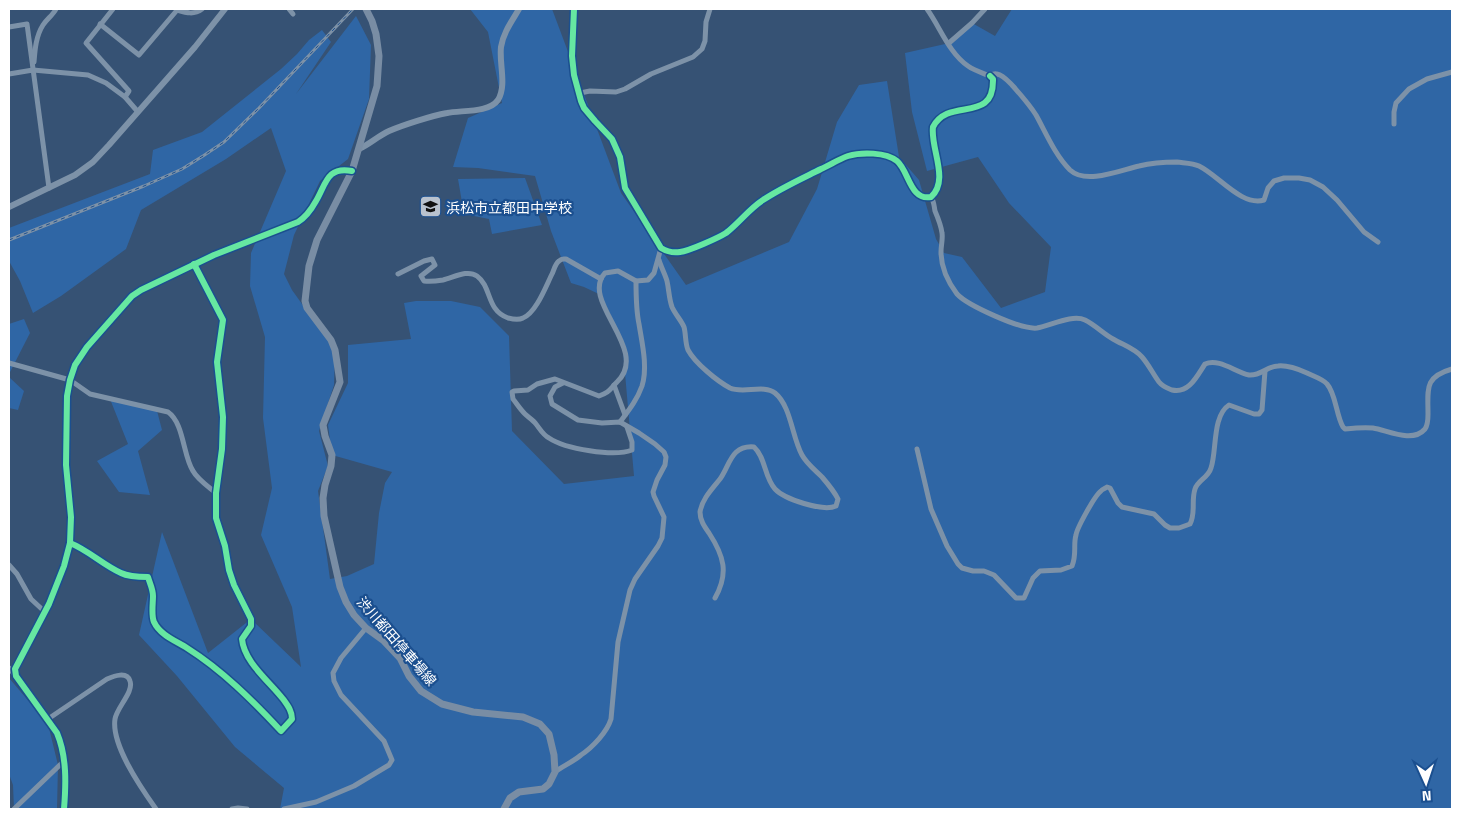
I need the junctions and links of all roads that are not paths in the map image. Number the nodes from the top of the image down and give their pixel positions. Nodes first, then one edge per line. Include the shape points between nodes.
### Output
1 (56, 9) edge
2 (113, 9) edge
3 (178, 9) edge
4 (202, 9) edge
5 (225, 9) edge
6 (289, 9) edge
7 (366, 9) edge
8 (519, 9) edge
9 (574, 9) edge
10 (710, 9) edge
11 (927, 9) edge
12 (985, 9) edge
13 (293, 14) dead end
14 (100, 24) junction
15 (9, 27) edge
16 (949, 43) junction
17 (33, 70) junction
18 (1452, 72) edge
19 (9, 74) edge
20 (990, 76) junction
21 (580, 93) junction
22 (124, 97) junction
23 (138, 112) junction
24 (1394, 124) dead end
25 (359, 149) junction
26 (352, 171) junction
27 (49, 188) junction
28 (931, 197) junction
29 (9, 207) edge
30 (1378, 242) dead end
31 (662, 248) junction
32 (659, 260) junction
33 (194, 264) junction
34 (398, 274) dead end
35 (601, 279) junction
36 (636, 281) junction
37 (9, 363) edge
38 (1452, 369) edge
39 (1265, 371) junction
40 (70, 380) junction
41 (563, 383) junction
42 (614, 385) junction
43 (625, 415) junction
44 (620, 422) junction
45 (627, 427) junction
46 (917, 449) dead end
47 (216, 494) junction
48 (70, 543) junction
49 (9, 565) edge
50 (714, 598) dead end
51 (46, 612) junction
52 (366, 628) junction
53 (9, 668) edge
54 (16, 676) junction
55 (48, 719) junction
56 (64, 761) junction
57 (555, 772) junction
58 (14, 809) edge
59 (64, 809) edge
60 (156, 809) edge
61 (232, 809) edge
62 (247, 809) edge
63 (284, 809) edge
64 (504, 809) edge

1 - 17 street via 38,36
2 - 14 street
3 - 4 street via 190,14
3 - 14 street via 139,54
5 - 23 street
6 - 13 street
7 - 25 main road, 渋川都田停車場線 via 376,34 379,56 377,86
8 - 25 street via 503,41 501,92 493,105 446,113 396,129
9 - 21 street via 572,56
10 - 21 street via 705,41 702,49 693,56 616,92
11 - 16 street
12 - 16 street
14 - 22 street via 86,43 128,92
15 - 17 street via 26,24
16 - 20 street via 968,66
17 - 19 street
17 - 22 street via 94,77
17 - 27 street
18 - 24 street via 1427,79 1409,89 1396,103
20 - 28 street via 992,86 985,104 945,114 933,127 939,169 936,190
20 - 30 street via 999,74 1020,94 1056,151 1078,175 1106,174 1153,163 1193,164 1255,201 1264,200 1268,188 1284,178 1310,180 1337,200 1364,232
21 - 31 street via 584,108 612,139 620,157 624,188
22 - 23 street
23 - 27 street via 93,162
25 - 26 main road, 渋川都田停車場線
26 - 33 street via 338,170 332,174 316,202 298,222
26 - 52 main road, 渋川都田停車場線 via 317,240 309,266 305,301 336,350 340,382 323,424 332,454 324,485 324,516 340,587 354,615
27 - 29 street
28 - 31 street via 923,197 916,192 896,160 873,154 856,154 773,194 725,233 690,250 678,253
28 - 39 street via 942,231 941,251 947,278 958,295 979,308 1032,328 1071,319 1084,320 1135,351 1165,388 1178,391 1188,387 1208,363 1215,362 1252,375
31 - 32 street
32 - 36 street via 648,280
32 - 50 street via 673,309 684,327 689,351 698,363 732,389 767,389 776,393 790,419 803,457 838,499 836,506 828,508 784,495 775,489 754,447 743,448 734,455 700,511 701,521 723,560 723,576
33 - 40 street via 132,296 87,347
33 - 47 street via 223,320 217,362 223,425
34 - 35 street via 432,260 435,265 421,276 424,281 474,274 498,312 516,319 532,312 556,264 562,259
35 - 36 street via 605,273 618,271
35 - 42 street via 602,301 625,352 625,371
36 - 43 street via 644,371 639,393
37 - 40 street
38 - 39 street via 1437,374 1429,384 1425,429 1406,436 1372,428 1345,429 1326,383 1286,366 1275,366
39 - 46 street via 1259,414 1230,406 1223,412 1215,438 1212,467 1196,488 1190,524 1170,528 1154,514 1122,507 1108,487 1092,501 1075,536 1072,566 1038,572 1024,598 1016,598 994,575 962,568 958,564 931,509
40 - 47 street via 90,394 172,415 193,473
40 - 48 street via 66,465
41 - 42 street via 600,396
41 - 44 street via 555,387 550,396 552,404 578,420
41 - 45 street via 555,379 528,390 512,392 512,399 549,439 578,449 624,452 632,450
42 - 43 street
43 - 44 street
44 - 45 street
45 - 57 street via 655,444 666,457 653,492 664,516 662,538 630,590 618,642 606,732 581,756
47 - 48 street via 216,518 234,585 251,619 252,626 242,639 243,647 292,713 292,719 281,732 208,662 163,633 153,620 153,593 148,578 121,573
48 - 51 street
49 - 51 street via 31,599
51 - 54 street via 15,669
52 - 57 main road, 渋川都田停車場線 via 400,658 422,691 442,704 473,712 523,717 540,724 549,734
52 - 63 street via 341,658 333,673 334,681 341,695 384,741 392,760 354,786 316,802
53 - 54 street
54 - 55 street
55 - 56 street via 61,743
55 - 60 street via 107,679 125,675 129,678 131,689 115,720 116,734 123,754
56 - 58 street
56 - 59 street
57 - 64 main road via 543,789 519,792 510,798
61 - 62 street

